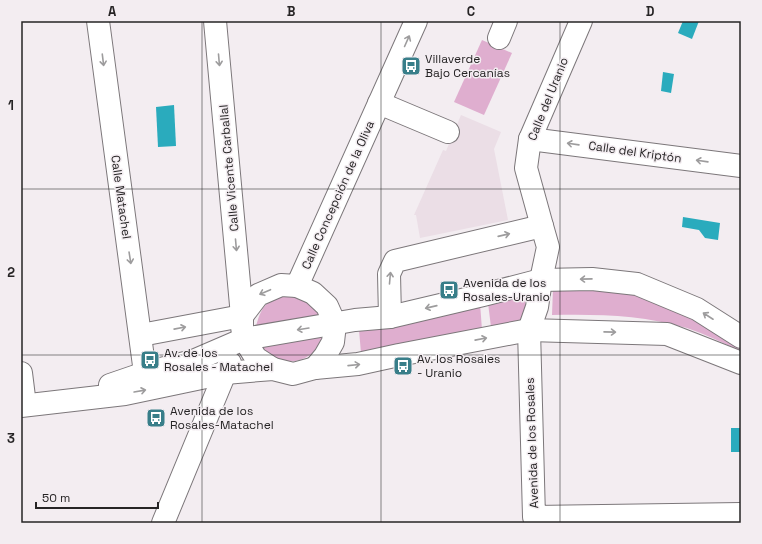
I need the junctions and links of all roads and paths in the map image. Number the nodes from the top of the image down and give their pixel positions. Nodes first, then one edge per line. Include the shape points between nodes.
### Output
1 (98, 21) edge
2 (215, 21) edge
3 (416, 21) edge
4 (582, 21) edge
5 (379, 103) junction
6 (448, 132) dead end
7 (530, 139) junction
8 (741, 166) edge
9 (542, 226) junction
10 (541, 280) junction
11 (297, 286) junction
12 (242, 316) junction
13 (390, 316) junction
14 (335, 324) junction
15 (529, 330) junction
16 (141, 335) junction
17 (741, 337) edge
18 (244, 339) junction
19 (741, 363) edge
20 (315, 368) junction
21 (273, 370) junction
22 (225, 372) junction
23 (21, 373) edge
24 (146, 373) junction
25 (60, 401) junction
26 (23, 405) edge
27 (741, 514) edge
28 (163, 523) edge

1 -> 16 street, Calle Matachel
2 -> 12 street, Calle Vicente Carballal
5 -> 3 street, Calle Concepción de la Oliva
4 - 7 street, Calle del Uranio
5 - 6 street
5 - 11 street, Calle Concepción de la Oliva
8 -> 7 street, Calle del Kriptón
7 - 9 street, Calle del Uranio via 526,168
9 - 10 street, Calle del Uranio via 548,247
13 -> 9 street via 389,274 396,261
10 -> 13 street via 483,296
10 - 15 street, Calle del Uranio via 537,307
17 -> 10 street via 697,309 637,284 592,279
11 -> 12 street via 281,285 258,295
11 - 14 street via 313,293 327,306
16 -> 12 street
12 - 18 street
13 - 14 street
14 -> 18 street
14 - 20 street via 334,342
15 -> 19 street via 667,334
20 -> 15 street via 358,364
15 - 27 street, Avenida de los Rosales via 534,517
16 - 24 street, Calle Matachel
18 - 21 street via 256,358
18 - 22 street
18 - 24 street via 193,361
20 - 21 street via 293,374
21 - 22 street
25 -> 22 street via 125,394
22 - 28 street
23 - 26 street
24 - 25 street
25 - 26 street

